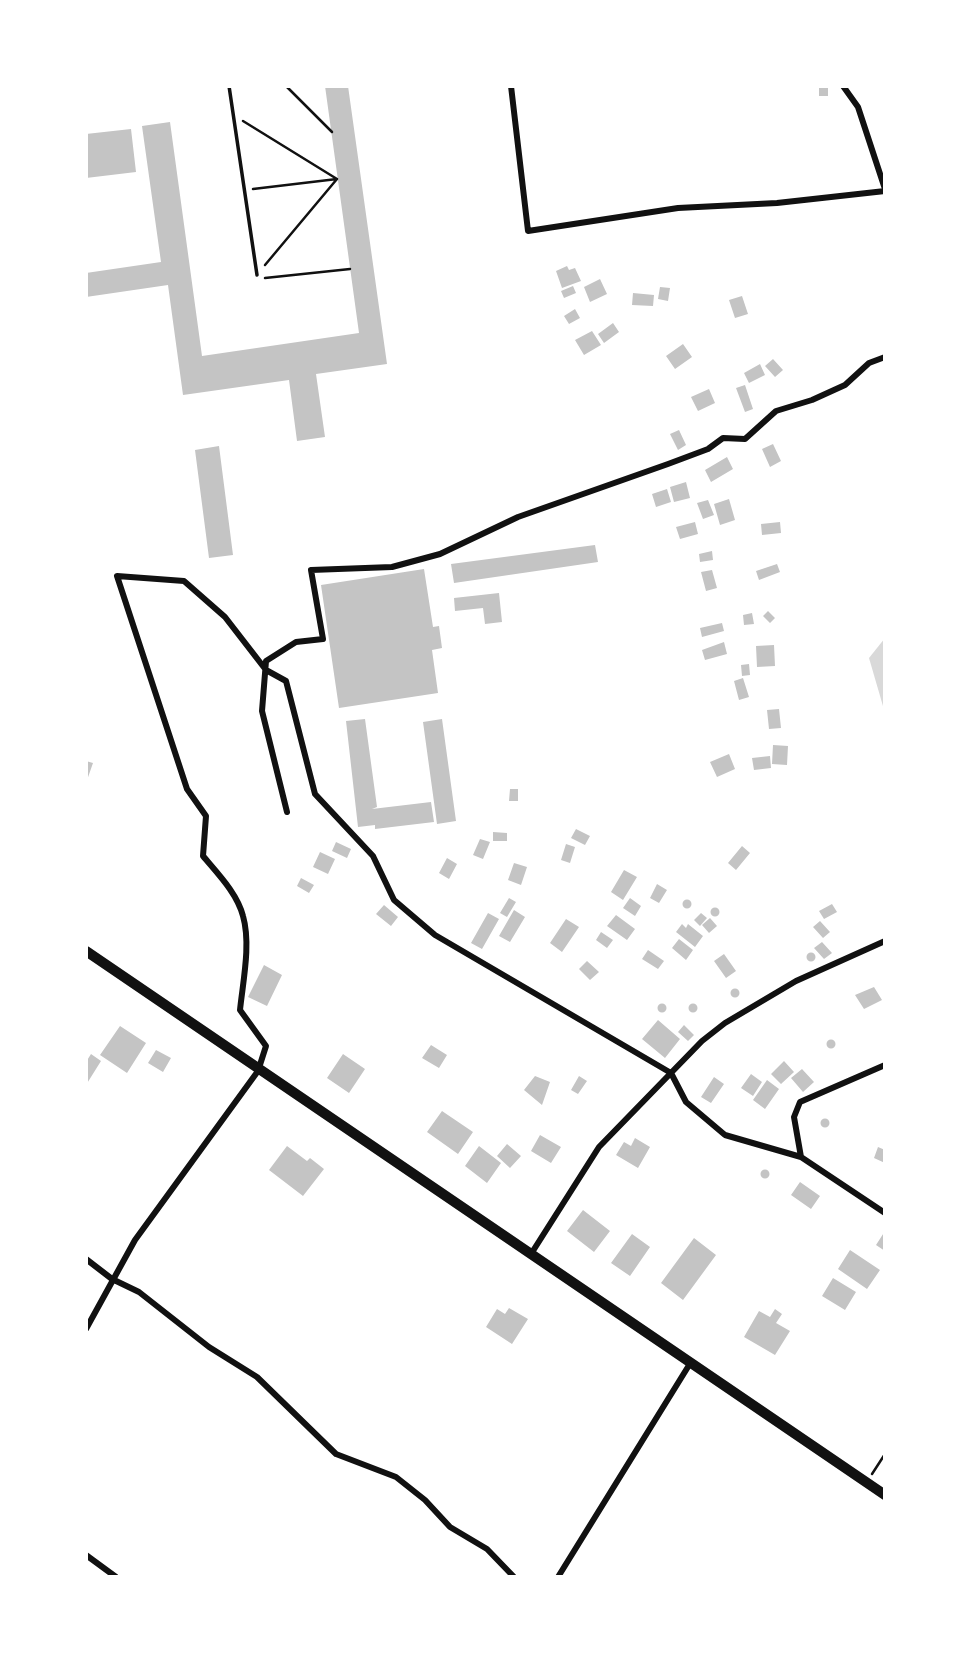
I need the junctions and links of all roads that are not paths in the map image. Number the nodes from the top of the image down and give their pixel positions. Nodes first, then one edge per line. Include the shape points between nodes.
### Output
1 (229, 86) edge
2 (511, 86) edge
3 (843, 86) edge
4 (885, 190) edge
5 (257, 275) road end
6 (885, 357) edge
7 (266, 670) junction
8 (287, 812) dead end
9 (885, 941) edge
10 (86, 951) edge
11 (885, 1065) edge
12 (258, 1071) junction
13 (671, 1073) junction
14 (801, 1157) junction
15 (885, 1213) edge
16 (531, 1254) junction
17 (86, 1259) edge
18 (112, 1279) junction
19 (86, 1329) edge
20 (691, 1362) junction
21 (885, 1495) edge
22 (86, 1555) edge
23 (116, 1577) edge
24 (514, 1577) edge
25 (558, 1577) edge

1 - 5 lane
2 - 4 street via 528,231 678,208 777,203
3 - 4 street via 858,107
6 - 7 street via 869,363 845,384 776,411 746,439 723,438 708,449 518,517 440,554 392,567 312,570 323,639 296,642 266,661
7 - 8 street via 262,711
7 - 12 street via 225,617 184,581 117,576 187,789 206,816 204,856 229,887 243,916 240,1010 266,1046
7 - 13 street via 286,681 315,794 373,856 394,900 435,935
9 - 13 street via 796,981 725,1023
10 - 12 main road
11 - 14 street via 800,1102 794,1117
12 - 16 main road
12 - 18 street via 135,1240
13 - 14 street via 686,1102 725,1135
13 - 16 street via 599,1147
14 - 15 street
16 - 20 main road
17 - 18 street
18 - 19 street
18 - 24 street via 139,1292 209,1348 257,1377 336,1454 396,1477 450,1527 487,1549
20 - 21 main road
20 - 25 street
22 - 23 street

